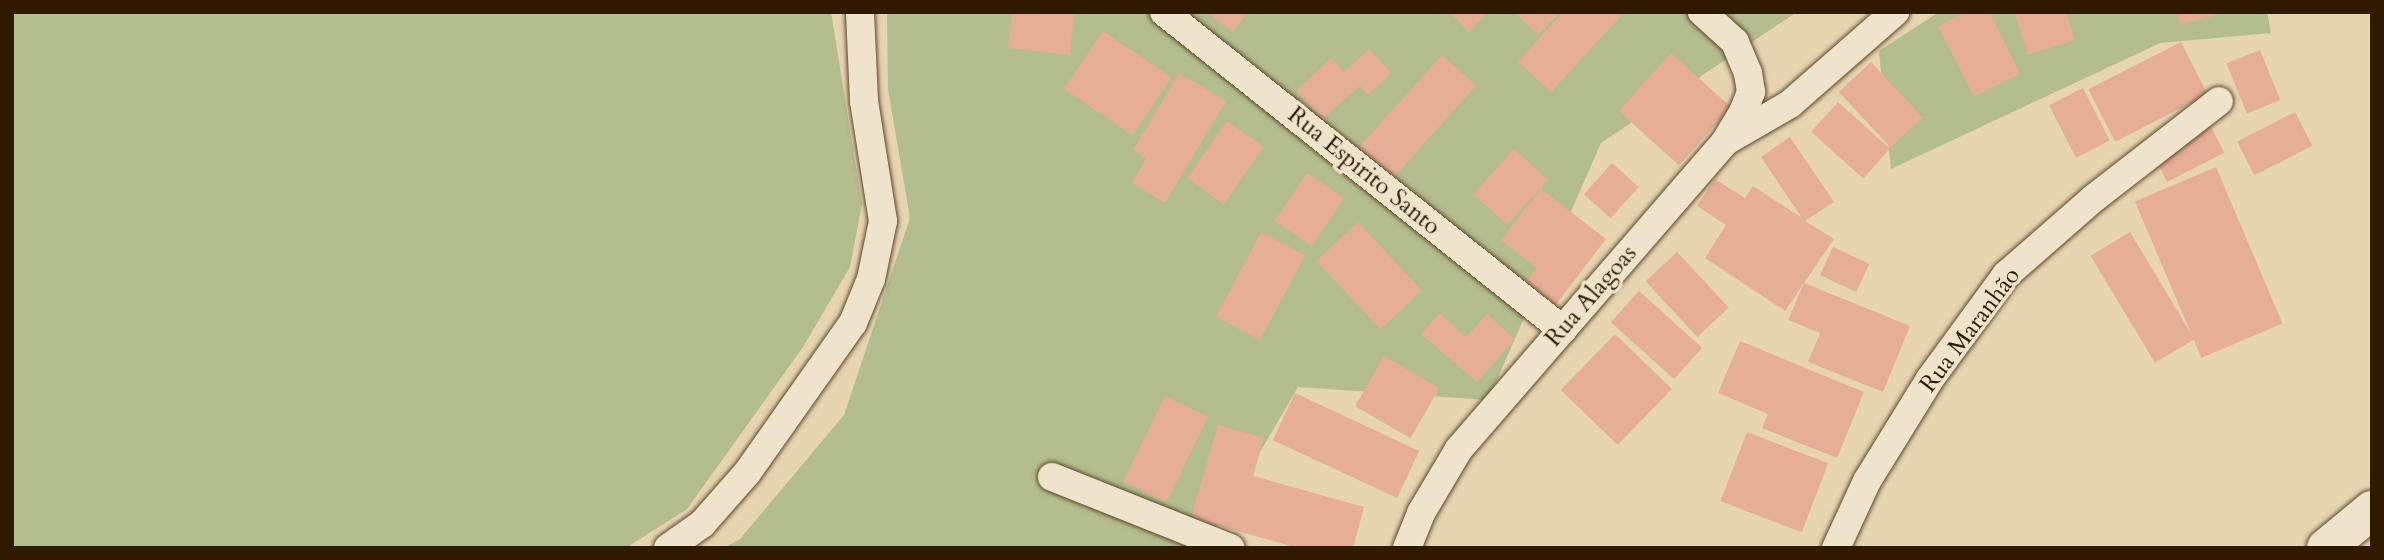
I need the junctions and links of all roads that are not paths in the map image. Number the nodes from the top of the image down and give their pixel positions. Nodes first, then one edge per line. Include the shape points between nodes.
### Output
1 (860, 12) edge
2 (1164, 12) edge
3 (1702, 12) edge
4 (1895, 12) edge
5 (2219, 101) dead end
6 (1725, 142) junction
7 (1563, 330) junction
8 (1052, 477) dead end
9 (2372, 510) edge
10 (668, 548) edge
11 (1230, 548) edge
12 (1407, 548) edge
13 (1836, 548) edge
14 (2326, 548) edge

1 - 10 street via 864,102 883,221 871,279 853,323 747,473 702,524
2 - 7 street, Rua Espirito Santo
3 - 6 street, Rua Alagoas via 1735,41 1751,92
4 - 6 street via 1790,104
5 - 13 street, Rua Maranhão via 2094,198 2006,275 1930,379 1867,481
6 - 7 street, Rua Alagoas
7 - 12 street, Rua Alagoas via 1458,449 1420,513
8 - 11 street
9 - 14 street

